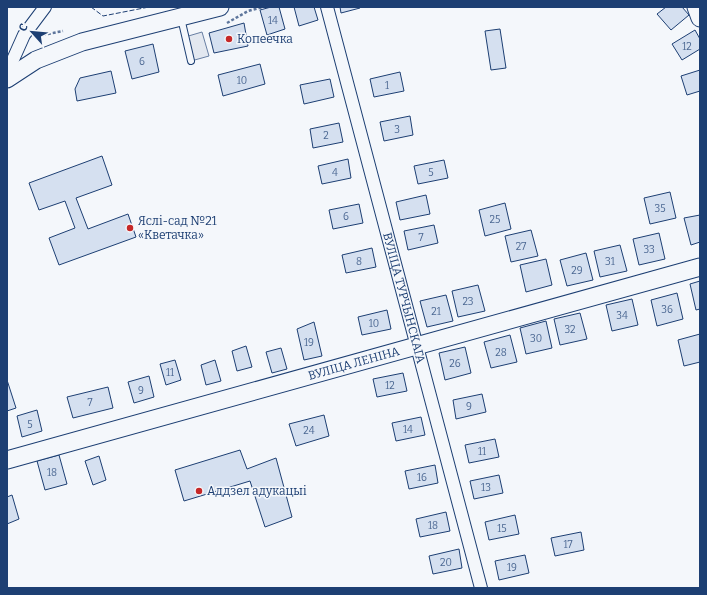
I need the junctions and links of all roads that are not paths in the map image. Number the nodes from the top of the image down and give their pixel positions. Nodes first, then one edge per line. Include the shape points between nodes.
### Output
1 (45, 7) edge
2 (220, 7) edge
3 (327, 7) edge
4 (696, 7) edge
5 (180, 17) junction
6 (700, 18) edge
7 (191, 61) dead end
8 (7, 73) edge
9 (7, 79) edge
10 (700, 267) edge
11 (416, 346) junction
12 (7, 460) edge
13 (481, 588) edge

1 - 8 street via 24,35
2 - 5 street
3 - 11 street, ВУЛІЦА ТУРЧЫНСКАГА
4 - 6 street
5 - 7 lane
5 - 9 street via 82,42 36,60
10 - 11 street, ВУЛІЦА ЛЕНІНА
11 - 12 street, ВУЛІЦА ЛЕНІНА
11 - 13 street, ВУЛІЦА ТУРЧЫНСКАГА

